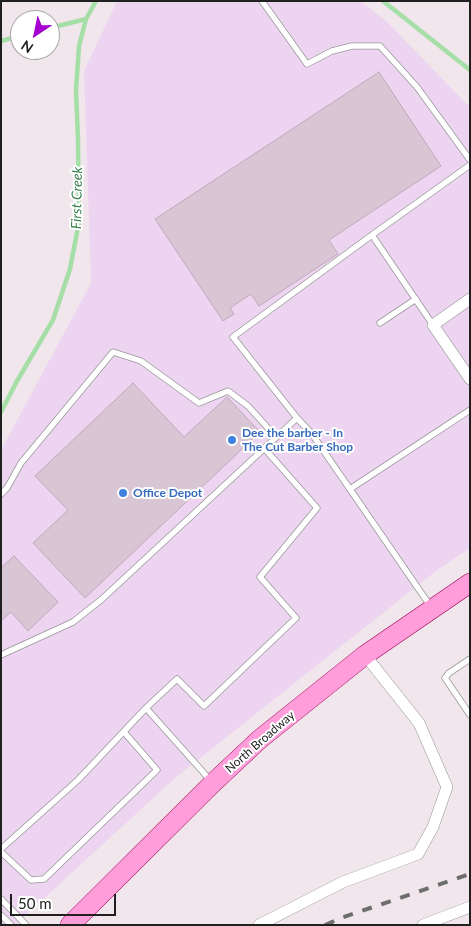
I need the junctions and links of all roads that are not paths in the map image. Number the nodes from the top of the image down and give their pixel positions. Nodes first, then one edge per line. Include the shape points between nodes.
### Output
1 (262, 1) edge
2 (470, 160) edge
3 (470, 165) edge
4 (372, 235) junction
5 (416, 299) junction
6 (470, 300) edge
7 (380, 323) dead end
8 (433, 325) junction
9 (470, 379) edge
10 (470, 410) edge
11 (297, 418) junction
12 (276, 437) junction
13 (264, 448) junction
14 (350, 489) junction
15 (1, 494) edge
16 (470, 584) edge
17 (432, 609) junction
18 (1, 655) edge
19 (365, 655) junction
20 (470, 659) edge
21 (146, 708) junction
22 (470, 714) edge
23 (124, 732) junction
24 (213, 783) junction
25 (1, 850) edge
26 (1, 899) edge
27 (470, 907) edge
28 (1, 915) edge
29 (11, 925) edge
30 (26, 925) edge
31 (70, 925) edge
32 (258, 925) edge
33 (423, 925) edge

1 - 2 lane via 307,64 332,51 352,46 380,46 417,87
3 - 4 lane
4 - 5 lane
4 - 11 lane via 233,337
5 - 7 lane
5 - 8 lane
6 - 8 street
8 - 9 street
10 - 14 lane
11 - 12 lane
11 - 14 lane
12 - 13 lane
12 - 15 lane via 248,406 228,391 199,402 141,361 113,352 21,463
13 - 18 lane via 87,611 73,622
13 - 21 lane via 317,508 260,577 296,618 204,706 176,679
14 - 17 lane
16 - 17 main road, North Broadway
17 - 19 main road, North Broadway
19 - 24 main road, North Broadway via 260,739
19 - 32 street via 419,724 447,786 433,827 418,854 343,882
20 - 22 lane via 445,678
21 - 23 lane
21 - 24 lane
23 - 25 lane via 78,780
23 - 25 lane via 157,770 44,879 31,880
24 - 31 main road, North Broadway
26 - 30 lane
27 - 33 street
28 - 29 lane

